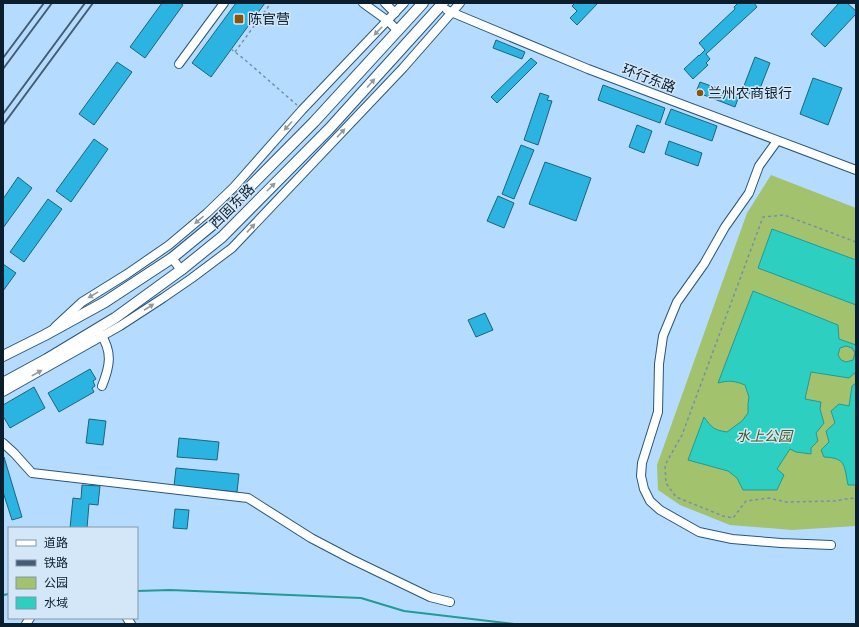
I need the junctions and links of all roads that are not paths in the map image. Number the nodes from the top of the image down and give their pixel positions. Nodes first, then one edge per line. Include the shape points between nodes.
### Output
1 (224, 3) edge
2 (363, 3) edge
3 (385, 3) edge
4 (404, 3) edge
5 (423, 3) edge
6 (460, 3) edge
7 (440, 4) edge
8 (451, 12) junction
9 (395, 13) junction
10 (388, 21) junction
11 (398, 31) junction
12 (179, 64) dead end
13 (777, 140) junction
14 (856, 170) edge
15 (172, 258) junction
16 (180, 270) junction
17 (100, 332) junction
18 (45, 335) junction
19 (3, 356) edge
20 (3, 383) edge
21 (102, 386) dead end
22 (3, 392) edge
23 (3, 443) edge
24 (831, 545) dead end
25 (450, 602) dead end

1 - 12 street
2 - 10 street
3 - 9 street
4 - 9 street
5 - 11 main road, 西固东路
6 - 8 street
7 - 8 street, 环行东路
16 -> 7 main road, 西固东路 via 222,237 318,140
8 - 13 street, 环行东路 via 588,69
17 -> 8 street via 120,326 232,248 403,68
9 - 10 street
10 - 11 street
10 -> 18 street via 207,213 170,244 82,302
11 - 15 main road, 西固东路 via 217,221
13 - 14 street, 环行东路
13 - 24 street via 759,166 749,193 677,302 663,336 658,412 642,462 641,476 650,501 660,510 699,532 732,540
15 - 16 street
15 - 18 main road, 西固东路 via 105,302
16 - 17 main road, 西固东路
17 - 20 main road, 西固东路
17 - 21 street via 107,346 110,361
22 -> 17 street
18 - 19 main road, 西固东路
23 - 25 street via 32,473 248,498 311,538 351,559 430,597

